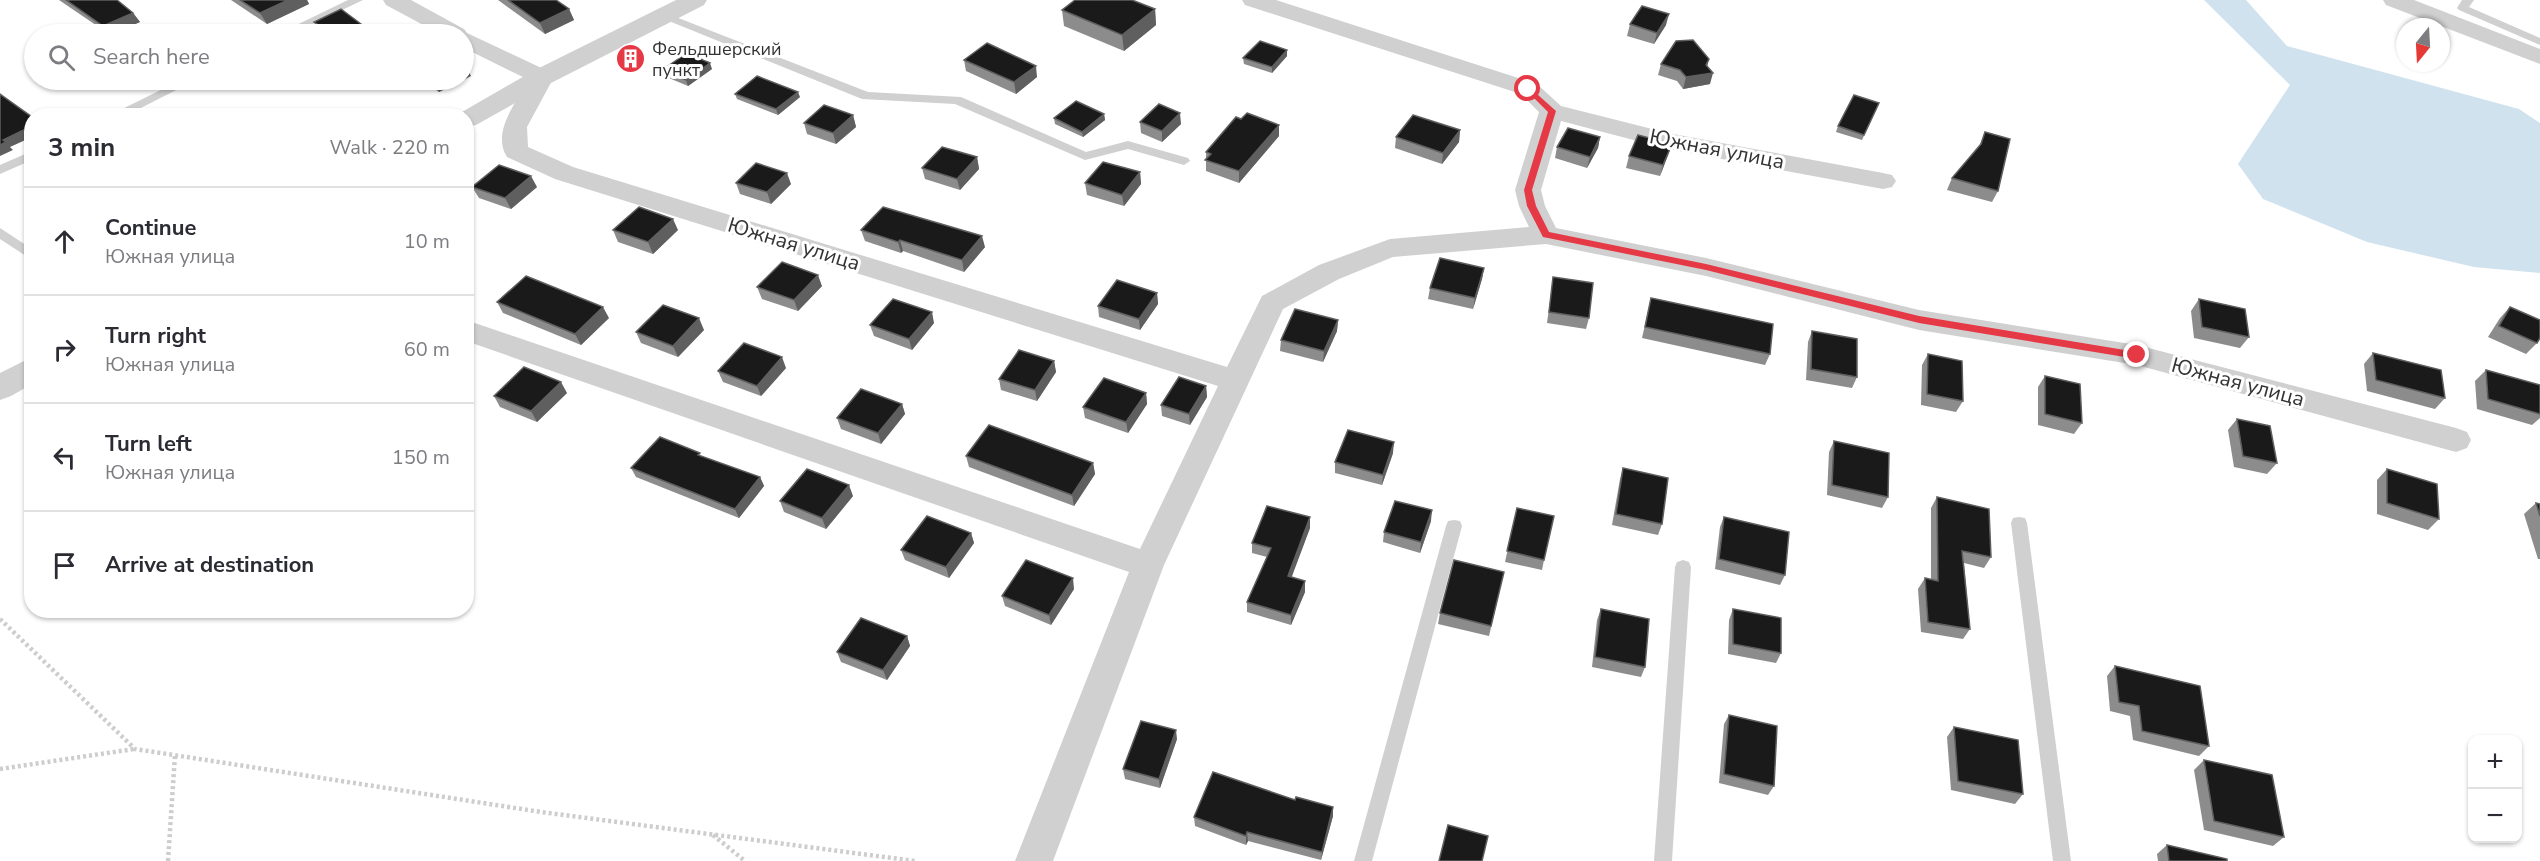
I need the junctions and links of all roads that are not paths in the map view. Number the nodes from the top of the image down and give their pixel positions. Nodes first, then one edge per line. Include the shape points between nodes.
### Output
1 (357, 0) edge
2 (394, 0) edge
3 (695, 0) edge
4 (1253, 0) edge
5 (2394, 0) edge
6 (2468, 0) edge
7 (663, 15) junction
8 (305, 24) edge
9 (438, 24) edge
10 (2540, 42) edge
11 (474, 44) edge
12 (2540, 57) edge
13 (542, 77) junction
14 (169, 90) edge
15 (131, 108) edge
16 (1552, 111) junction
17 (474, 115) edge
18 (24, 159) edge
19 (1184, 161) dead end
20 (0, 170) edge
21 (1883, 181) dead end
22 (0, 232) edge
23 (1546, 235) junction
24 (24, 250) edge
25 (474, 333) edge
26 (24, 374) edge
27 (1236, 381) junction
28 (0, 388) edge
29 (2456, 440) dead end
30 (2019, 523) dead end
31 (1454, 526) dead end
32 (1148, 565) junction
33 (1683, 567) dead end
34 (1034, 861) edge
35 (1363, 861) edge
36 (1663, 861) edge
37 (2062, 861) edge

1 - 8 lane
2 - 9 street
3 - 7 street
4 - 16 street, Южная улица via 1528,89
5 - 12 street
6 - 10 lane via 2463,8
7 - 13 street
7 - 19 lane via 866,96 957,100 1084,156 1128,146
11 - 13 street
13 - 17 street
13 - 27 street, Южная улица via 515,127 516,151 564,173
14 - 15 lane
16 - 21 street, Южная улица via 1668,141
16 - 23 street via 1528,190
18 - 20 lane
22 - 24 lane
23 - 27 street, Южная улица via 1390,248 1329,272 1272,303
23 - 29 street, Южная улица via 1706,267 1919,320 2137,355
25 - 32 street
26 - 28 street
27 - 32 street, Южная улица
30 - 37 lane
31 - 35 lane
32 - 34 street, Южная улица
33 - 36 lane

